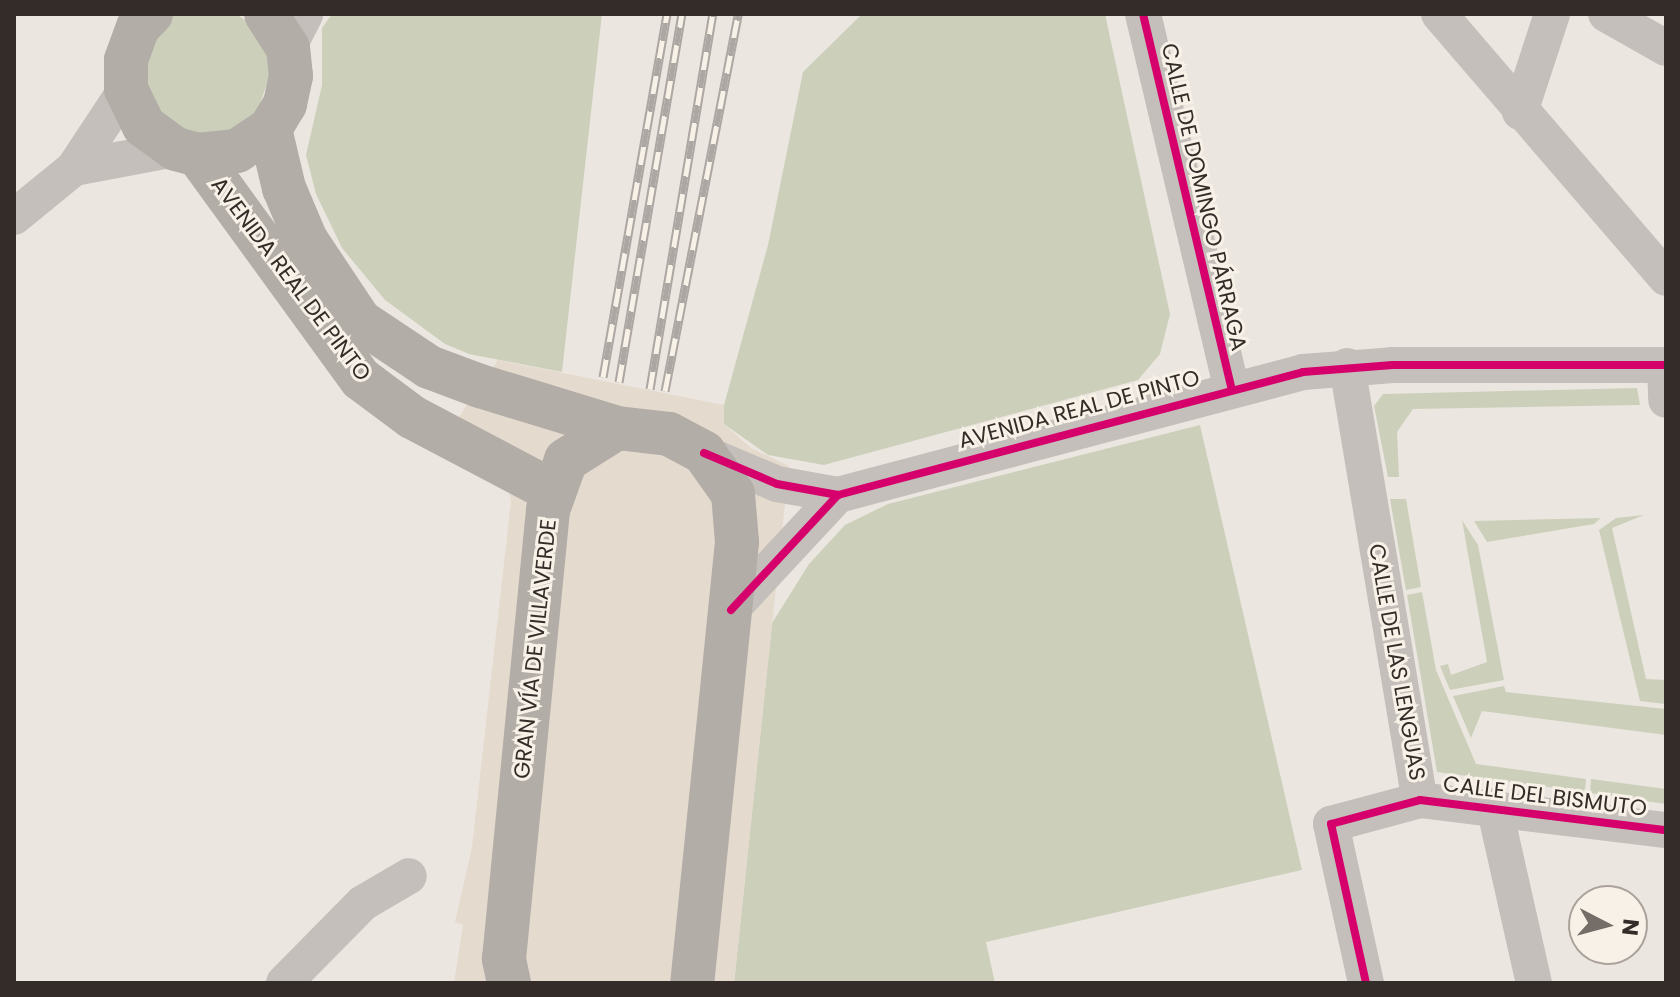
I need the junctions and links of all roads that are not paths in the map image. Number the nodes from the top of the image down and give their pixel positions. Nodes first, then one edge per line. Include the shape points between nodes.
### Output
1 (1143, 14) edge
2 (1439, 14) edge
3 (1552, 14) edge
4 (1606, 14) edge
5 (139, 18) edge
6 (286, 25) edge
7 (1666, 48) edge
8 (126, 89) junction
9 (1520, 112) junction
10 (270, 129) junction
11 (187, 152) junction
12 (74, 168) junction
13 (14, 217) edge
14 (1666, 278) edge
15 (1347, 366) junction
16 (1666, 373) edge
17 (1231, 387) junction
18 (617, 428) junction
19 (704, 453) junction
20 (554, 492) junction
21 (838, 495) junction
22 (731, 610) junction
23 (1420, 800) junction
24 (1494, 806) junction
25 (1666, 830) edge
26 (409, 876) dead end
27 (505, 975) edge
28 (284, 983) edge
29 (692, 983) edge
30 (1366, 983) edge
31 (1534, 983) edge

1 - 17 street, CALLE DE DOMINGO PÁRRAGA
2 - 9 street
3 - 9 street
4 - 7 street
5 - 8 main road via 126,60
6 - 10 main road via 291,76 285,104
8 - 11 main road, AVENIDA REAL DE PINTO via 144,126
8 - 12 street
9 - 14 street
10 - 11 main road via 237,151
10 - 18 main road, AVENIDA REAL DE PINTO via 284,188 306,240 360,321 429,367
11 - 12 street
11 - 20 main road, AVENIDA REAL DE PINTO via 361,379 447,435
12 - 13 street
15 - 16 street, AVENIDA REAL DE PINTO
15 - 17 street, AVENIDA REAL DE PINTO
15 - 23 street, CALLE DE LAS LENGUAS
17 - 21 street, AVENIDA REAL DE PINTO
18 - 19 main road via 669,434
18 - 20 main road, GRAN VÍA DE VILLAVERDE via 566,460
19 - 21 street, AVENIDA REAL DE PINTO via 777,484
19 - 22 main road via 722,473 739,516
20 - 27 main road, GRAN VÍA DE VILLAVERDE via 541,571
21 - 22 street
22 - 29 main road
23 - 24 street, CALLE DEL BISMUTO
23 - 30 street, CALLE DE LAS LENGUAS via 1331,824
24 - 25 street, CALLE DEL BISMUTO
24 - 31 street
26 - 28 street via 363,903

